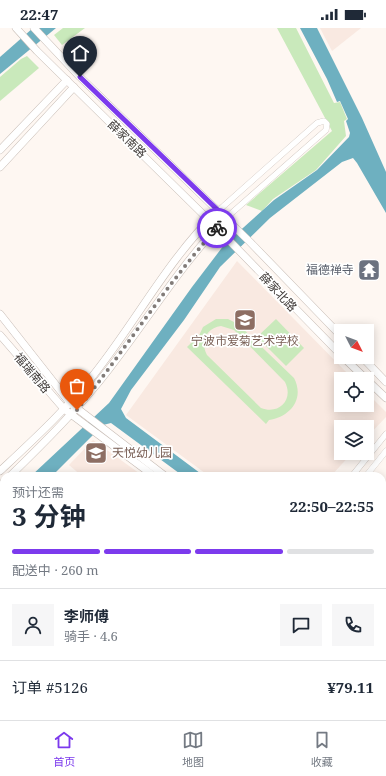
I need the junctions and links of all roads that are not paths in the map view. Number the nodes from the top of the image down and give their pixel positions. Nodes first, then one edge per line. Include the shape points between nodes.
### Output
1 (16, 28) edge
2 (34, 28) edge
3 (66, 80) junction
4 (74, 87) junction
5 (0, 150) edge
6 (0, 167) edge
7 (218, 211) junction
8 (226, 218) junction
9 (208, 220) junction
10 (217, 228) junction
11 (0, 314) edge
12 (334, 329) edge
13 (0, 335) edge
14 (334, 348) edge
15 (350, 364) edge
16 (369, 364) edge
17 (358, 372) edge
18 (386, 382) edge
19 (374, 387) edge
20 (386, 398) edge
21 (70, 403) junction
22 (64, 409) junction
23 (77, 410) junction
24 (71, 416) junction
25 (86, 421) junction
26 (104, 434) junction
27 (386, 434) edge
28 (386, 451) edge
29 (0, 471) edge
30 (14, 472) edge
31 (149, 472) edge
32 (158, 472) edge
33 (355, 472) edge
34 (369, 472) edge

1 - 3 street, 薛家南路
2 - 7 street, 薛家南路
3 - 4 street, 薛家南路
3 - 5 street
4 - 6 street
4 - 9 street, 薛家南路
7 - 8 street, 薛家南路
7 - 8 street via 317,123 324,121 327,124 326,130
7 - 9 street
8 - 10 street
8 - 12 street, 薛家北路
9 - 10 street, 薛家南路
9 - 21 street via 183,249 95,373
10 - 14 street, 薛家北路
10 - 23 street via 180,272
11 - 21 street, 福瑞南路
13 - 22 street, 福瑞南路
15 - 17 street, 薛家北路
16 - 18 street
19 - 20 street, 薛家北路
21 - 22 street
21 - 23 street, 福瑞南路
22 - 24 street, 福瑞南路
22 - 29 street
23 - 24 street
23 - 25 street, 福瑞南路
24 - 25 street, 福瑞南路
24 - 30 street
25 - 26 street
26 - 31 street
26 - 32 street
27 - 33 street
28 - 34 street

